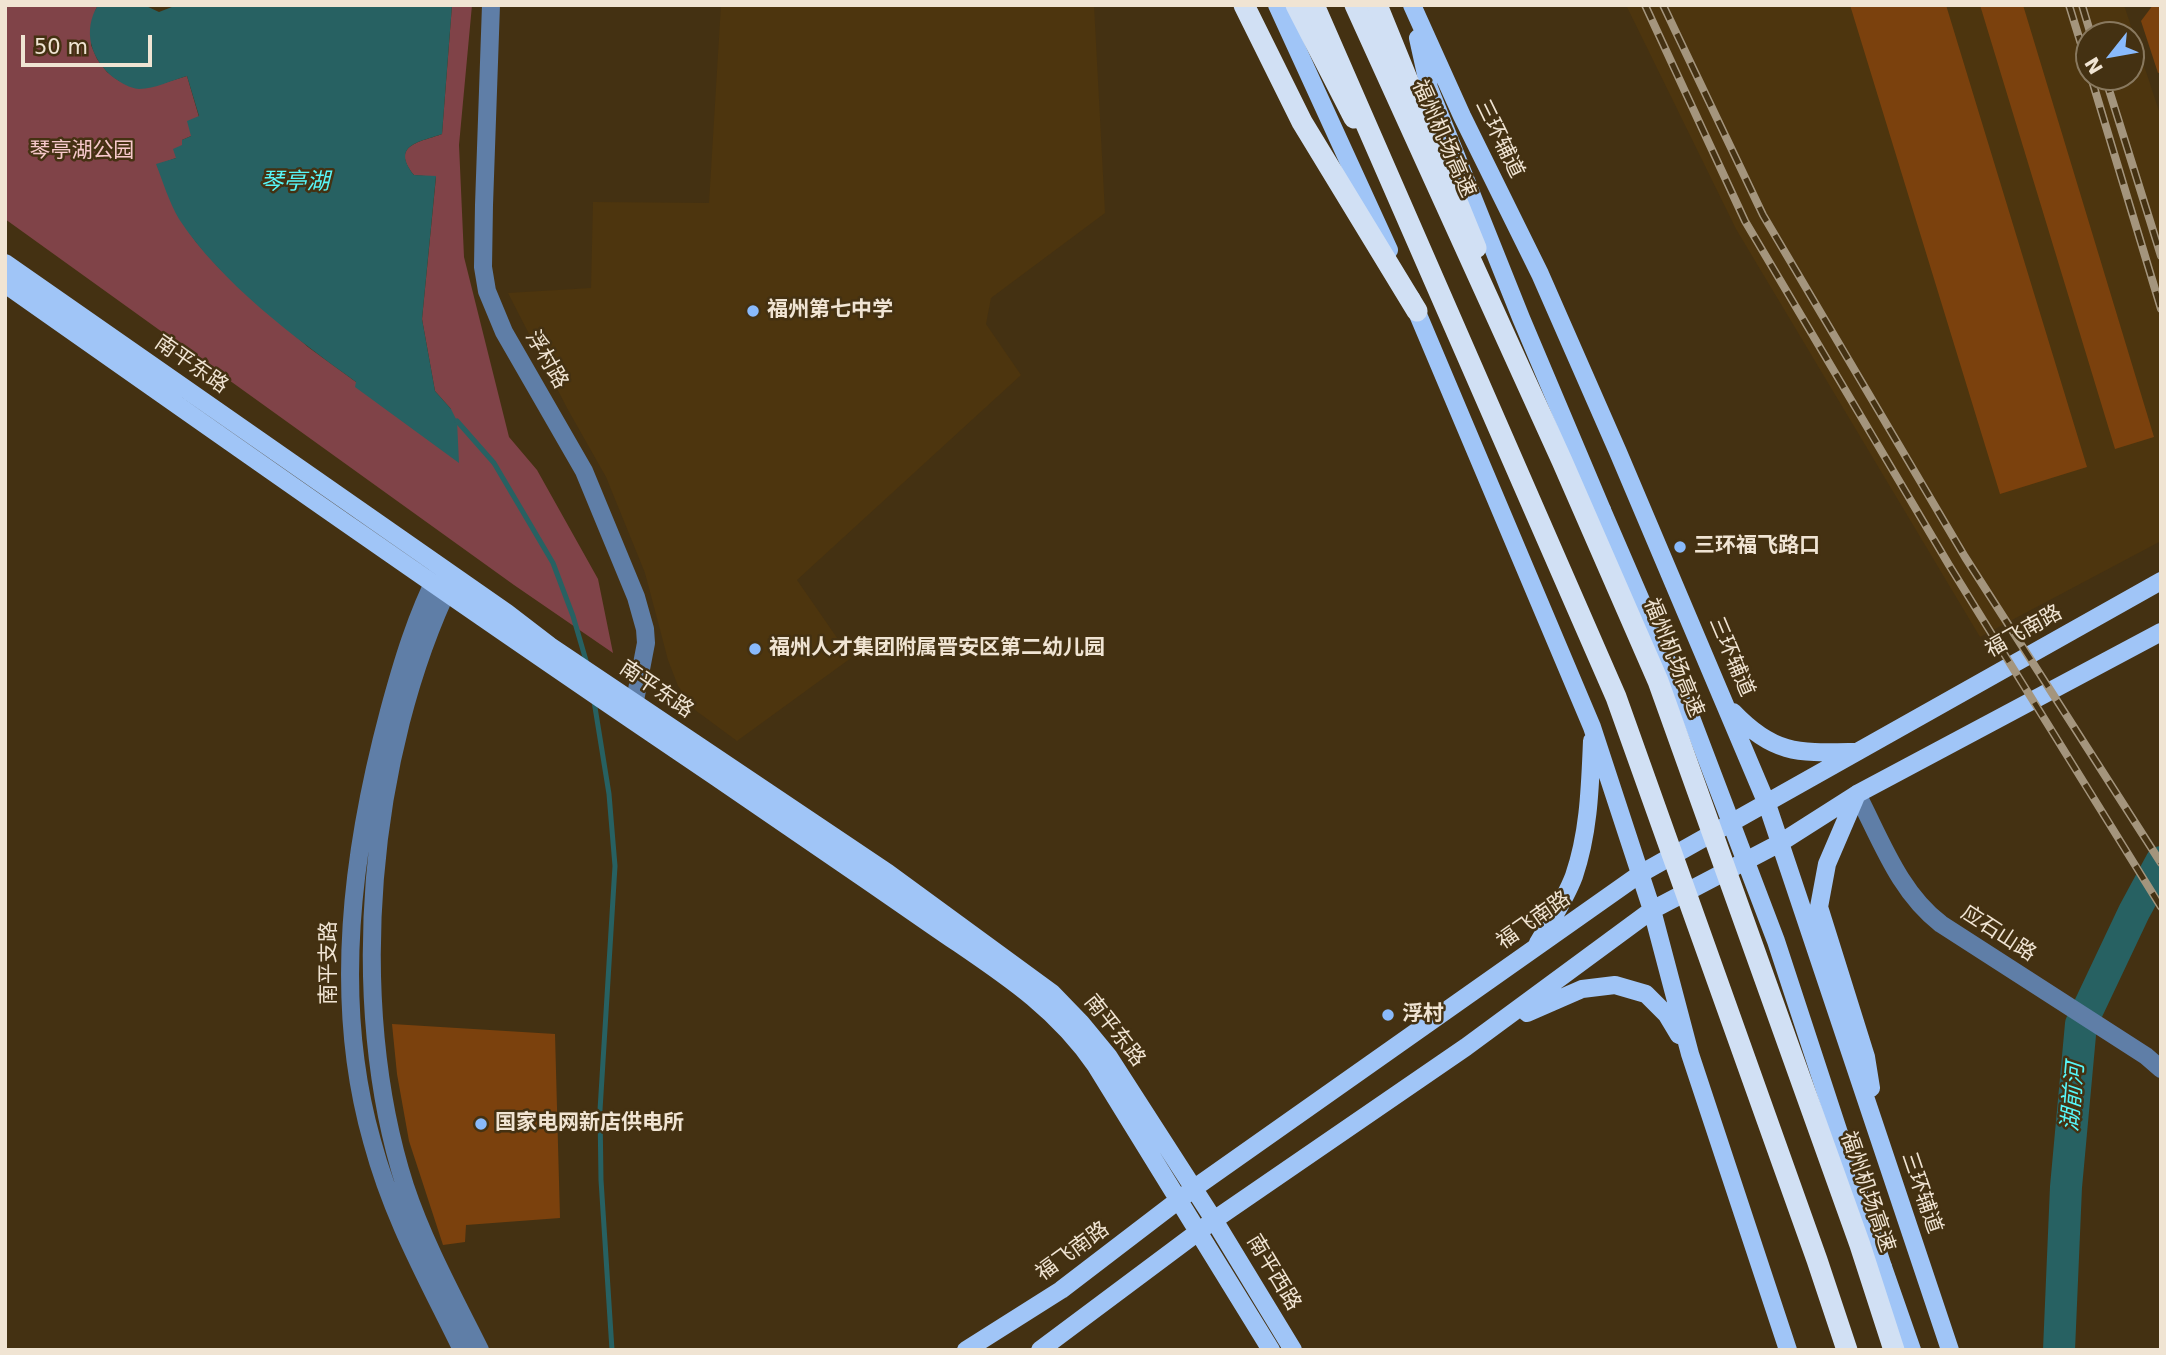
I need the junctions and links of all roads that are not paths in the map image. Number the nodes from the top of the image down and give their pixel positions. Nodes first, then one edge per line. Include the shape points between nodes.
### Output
1 (491, 5) edge
2 (1244, 5) edge
3 (1278, 5) edge
4 (1296, 5) edge
5 (1314, 5) edge
6 (1355, 5) edge
7 (1377, 5) edge
8 (1411, 5) edge
9 (1414, 235) junction
10 (5, 262) edge
11 (5, 284) edge
12 (1417, 312) junction
13 (1562, 461) junction
14 (443, 581) junction
15 (2161, 581) edge
16 (2161, 632) edge
17 (550, 654) junction
18 (1727, 705) junction
19 (629, 712) junction
20 (1592, 727) junction
21 (1857, 752) junction
22 (1857, 794) junction
23 (1767, 804) junction
24 (1780, 843) junction
25 (1640, 874) junction
26 (1652, 910) junction
27 (1535, 948) junction
28 (1466, 1046) junction
29 (1690, 1054) junction
30 (2161, 1069) edge
31 (1879, 1140) junction
32 (1193, 1189) junction
33 (1179, 1201) junction
34 (1214, 1220) junction
35 (1199, 1233) junction
36 (461, 1350) edge
37 (480, 1350) edge
38 (966, 1350) edge
39 (1040, 1350) edge
40 (1271, 1350) edge
41 (1293, 1350) edge
42 (1788, 1350) edge
43 (1847, 1350) edge
44 (1894, 1350) edge
45 (1912, 1350) edge
46 (1950, 1350) edge

1 - 19 street, 浮村路 via 483,267 487,291 504,332 584,471 636,597 646,643
2 - 12 highway via 1302,122
3 - 12 main road
4 - 9 highway, bridge
5 - 9 highway, bridge
6 - 13 highway, 福州机场高速, bridge
7 - 13 highway, bridge
8 - 18 main road, 三环辅道 via 1540,274
8 - 45 main road, bridge via 1429,88 1526,331 1687,707 1776,941
9 - 43 highway, bridge via 1616,697
10 - 14 main road, 南平东路
11 - 14 main road, 南平东路
12 - 20 main road
13 - 44 highway, 福州机场高速, bridge via 1658,681
14 - 17 main road, 南平东路
14 - 36 street, 南平支路 via 405,652 371,780 355,877 351,987 359,1088 381,1172 411,1250
14 - 37 street, 南平支路 via 393,757 377,871 371,977 379,1074 405,1185
15 - 21 main road, 福飞南路
16 - 22 main road
17 - 19 main road, 南平东路
17 - 19 main road, 南平东路 via 614,689
18 - 21 main road via 1746,726 1776,746 1796,752
18 - 23 main road, 三环辅道
19 - 32 main road, 南平东路 via 888,873 1052,993 1109,1057
19 - 33 main road, 南平东路 via 1050,1010 1082,1045
20 - 25 main road
20 - 27 main road via 1584,839 1573,878
21 - 23 main road, 福飞南路
22 - 24 main road
22 - 30 street, 应石山路 via 1898,876 1921,908
22 - 31 main road via 1827,864 1819,907 1866,1057
23 - 24 main road, 三环辅道
23 - 25 main road, 福飞南路
24 - 26 main road
24 - 31 main road, 三环辅道
25 - 26 main road
25 - 27 main road, 福飞南路
26 - 28 main road
26 - 29 main road
27 - 32 main road, 福飞南路
28 - 29 main road via 1541,1005 1582,989 1615,985 1646,994 1667,1015
28 - 34 main road
29 - 42 main road
31 - 46 main road, 三环辅道
32 - 33 main road, 福飞南路
32 - 34 main road, 南平东路
33 - 35 main road, 南平东路
33 - 38 main road, 福飞南路 via 1061,1290
34 - 35 main road
34 - 41 main road, 南平西路
35 - 39 main road
35 - 40 main road, 南平西路

